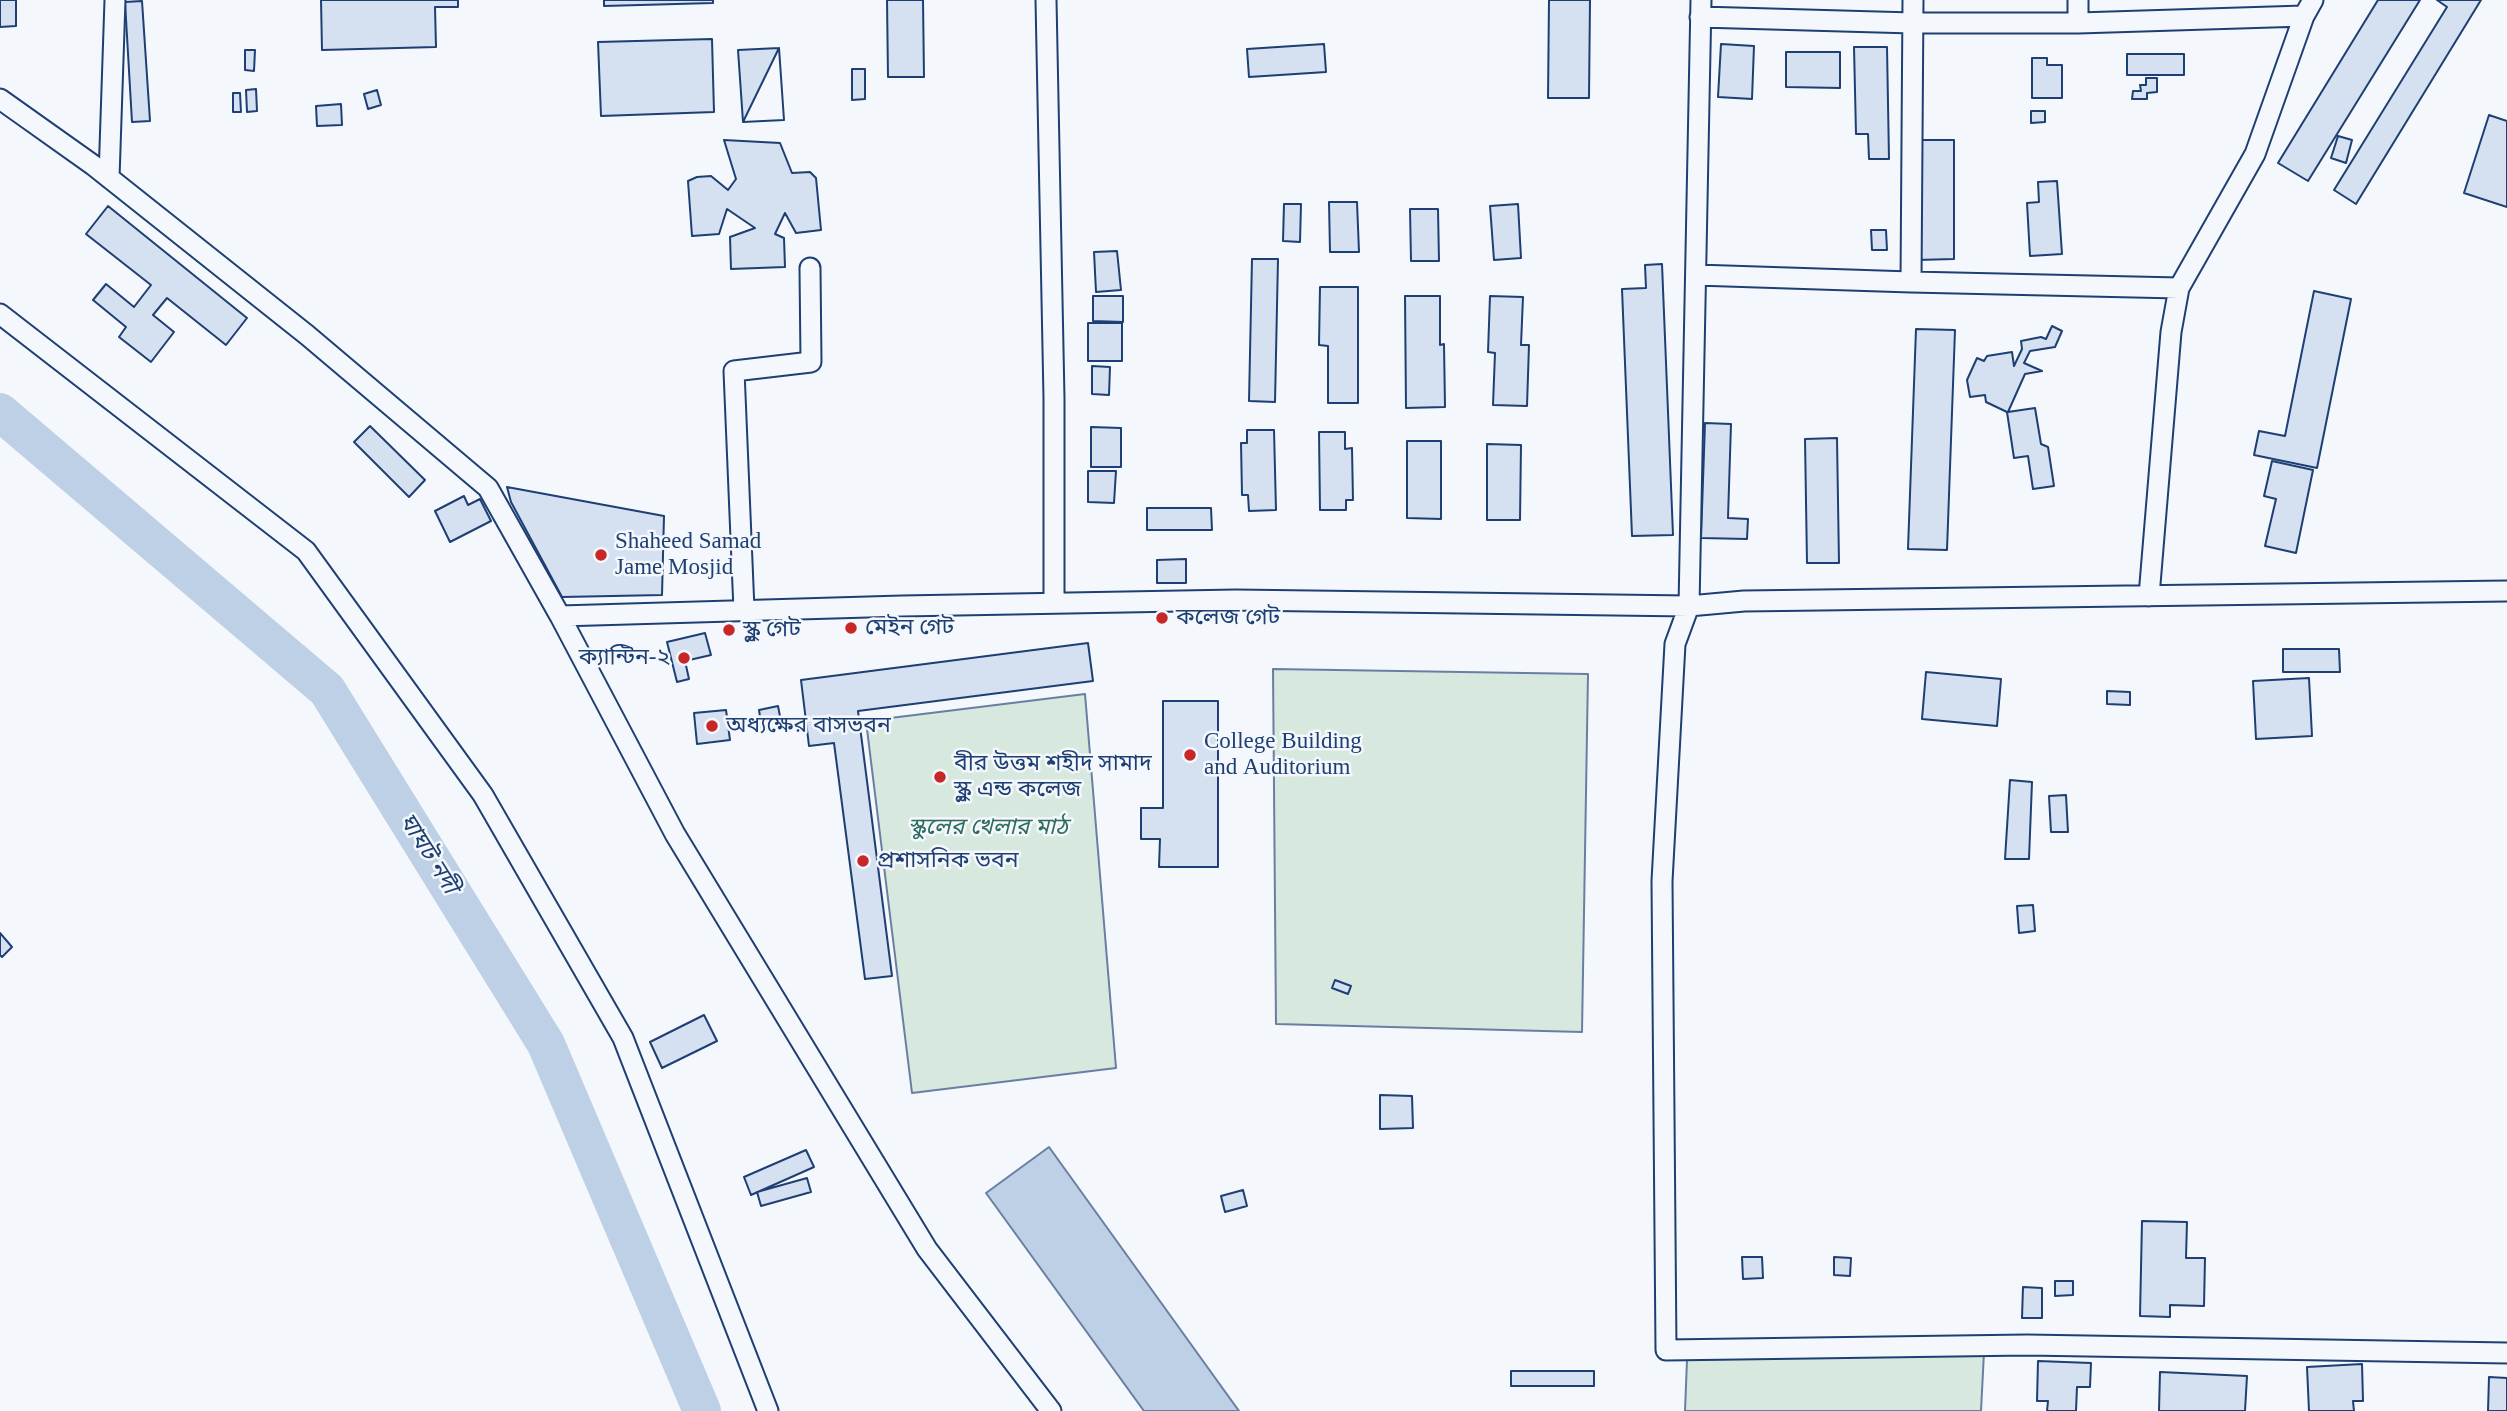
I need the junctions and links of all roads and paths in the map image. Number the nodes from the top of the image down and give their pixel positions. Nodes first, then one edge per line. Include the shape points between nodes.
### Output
1 (115, 0) edge
2 (1046, 0) edge
3 (1913, 0) edge
4 (2078, 0) edge
5 (2309, 8) edge
6 (1701, 9) edge
7 (1913, 23) junction
8 (2078, 23) junction
9 (0, 99) edge
10 (109, 178) junction
11 (810, 268) dead end
12 (1696, 275) junction
13 (1911, 282) junction
14 (2179, 288) junction
15 (0, 314) edge
16 (2507, 591) edge
17 (2149, 596) junction
18 (1054, 603) junction
19 (1689, 606) junction
20 (744, 610) junction
21 (559, 616) junction
22 (2507, 1353) edge
23 (768, 1411) edge
24 (1051, 1411) edge

1 - 10 street
2 - 18 street via 1055,398
3 - 7 street
4 - 8 street
5 - 8 street
5 - 14 street via 2255,154
6 - 7 street
6 - 12 street
7 - 8 street
7 - 13 street
9 - 10 street
10 - 21 street via 307,335 488,488
11 - 20 street via 811,362 734,371
12 - 13 street
12 - 19 street
13 - 14 street
14 - 17 street via 2171,332
15 - 23 street via 306,551 483,795 624,1038
16 - 17 street
17 - 19 street via 1744,601
18 - 19 street via 1236,600
18 - 20 street
19 - 22 street via 1675,644 1662,881 1666,1350 2027,1345
20 - 21 street
21 - 24 street via 675,834 928,1249

